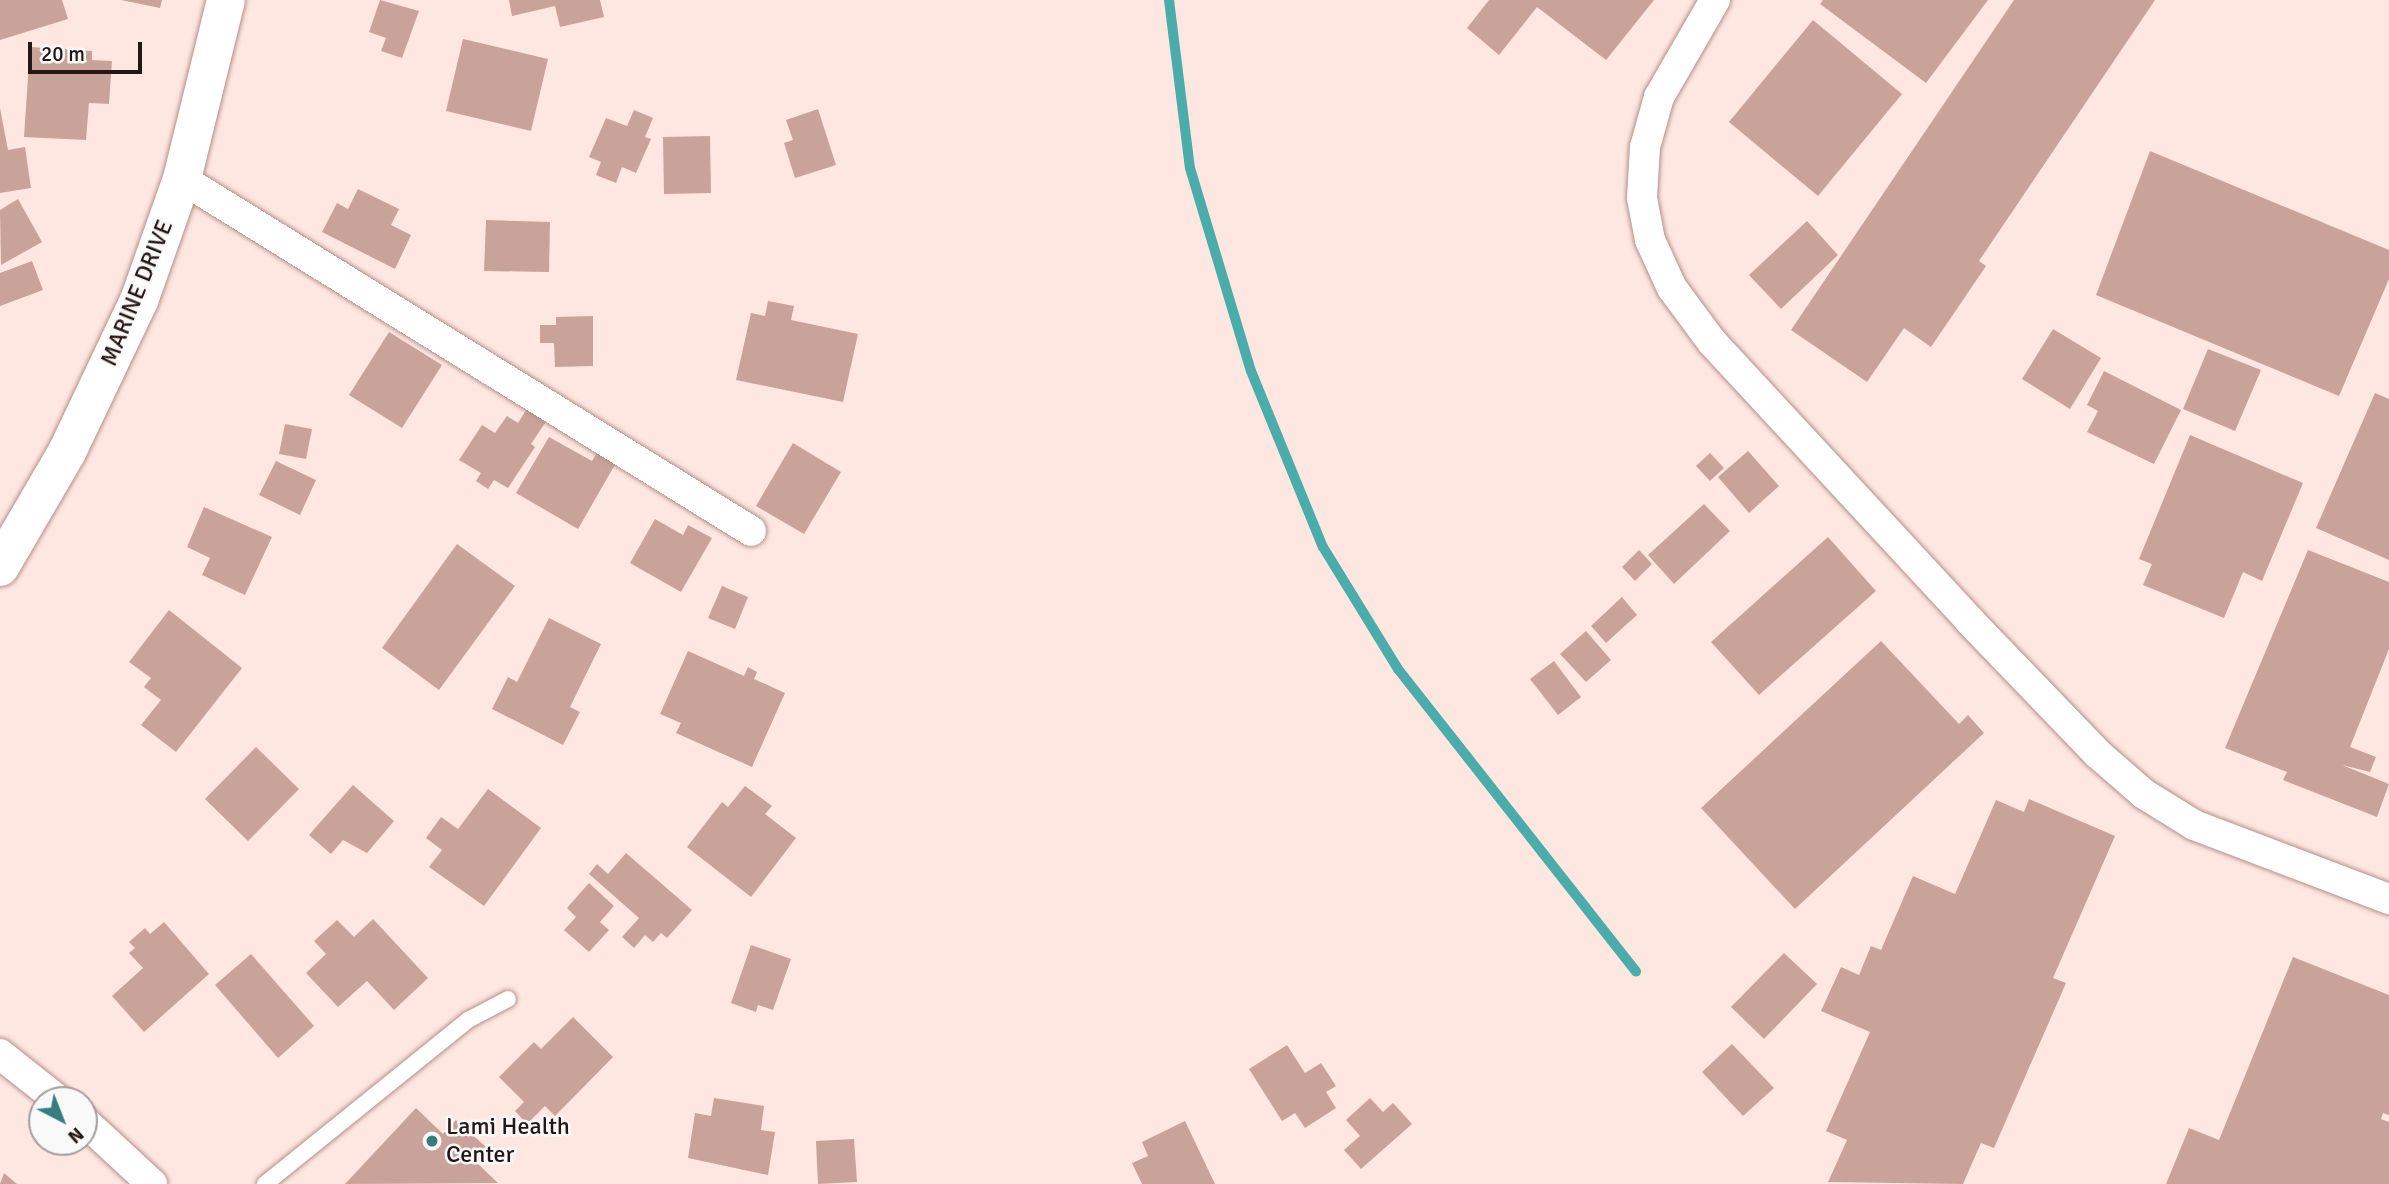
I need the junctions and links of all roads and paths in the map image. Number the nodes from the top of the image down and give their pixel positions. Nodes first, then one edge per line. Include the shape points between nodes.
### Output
1 (226, 0) edge
2 (1715, 0) edge
3 (182, 179) junction
4 (751, 531) dead end
5 (0, 567) edge
6 (2389, 900) edge
7 (508, 999) dead end
8 (0, 1054) edge
9 (40, 1086) edge
10 (98, 1134) edge
11 (152, 1184) edge
12 (265, 1184) edge

1 - 3 highway, MARINE DRIVE
2 - 6 street via 1659,97 1645,147 1642,198 1650,240 1680,299 1712,342 2098,754 2144,794 2194,825
3 - 4 street
3 - 5 highway, MARINE DRIVE via 140,298 67,452
7 - 12 lane via 468,1020
8 - 9 street
10 - 11 street

